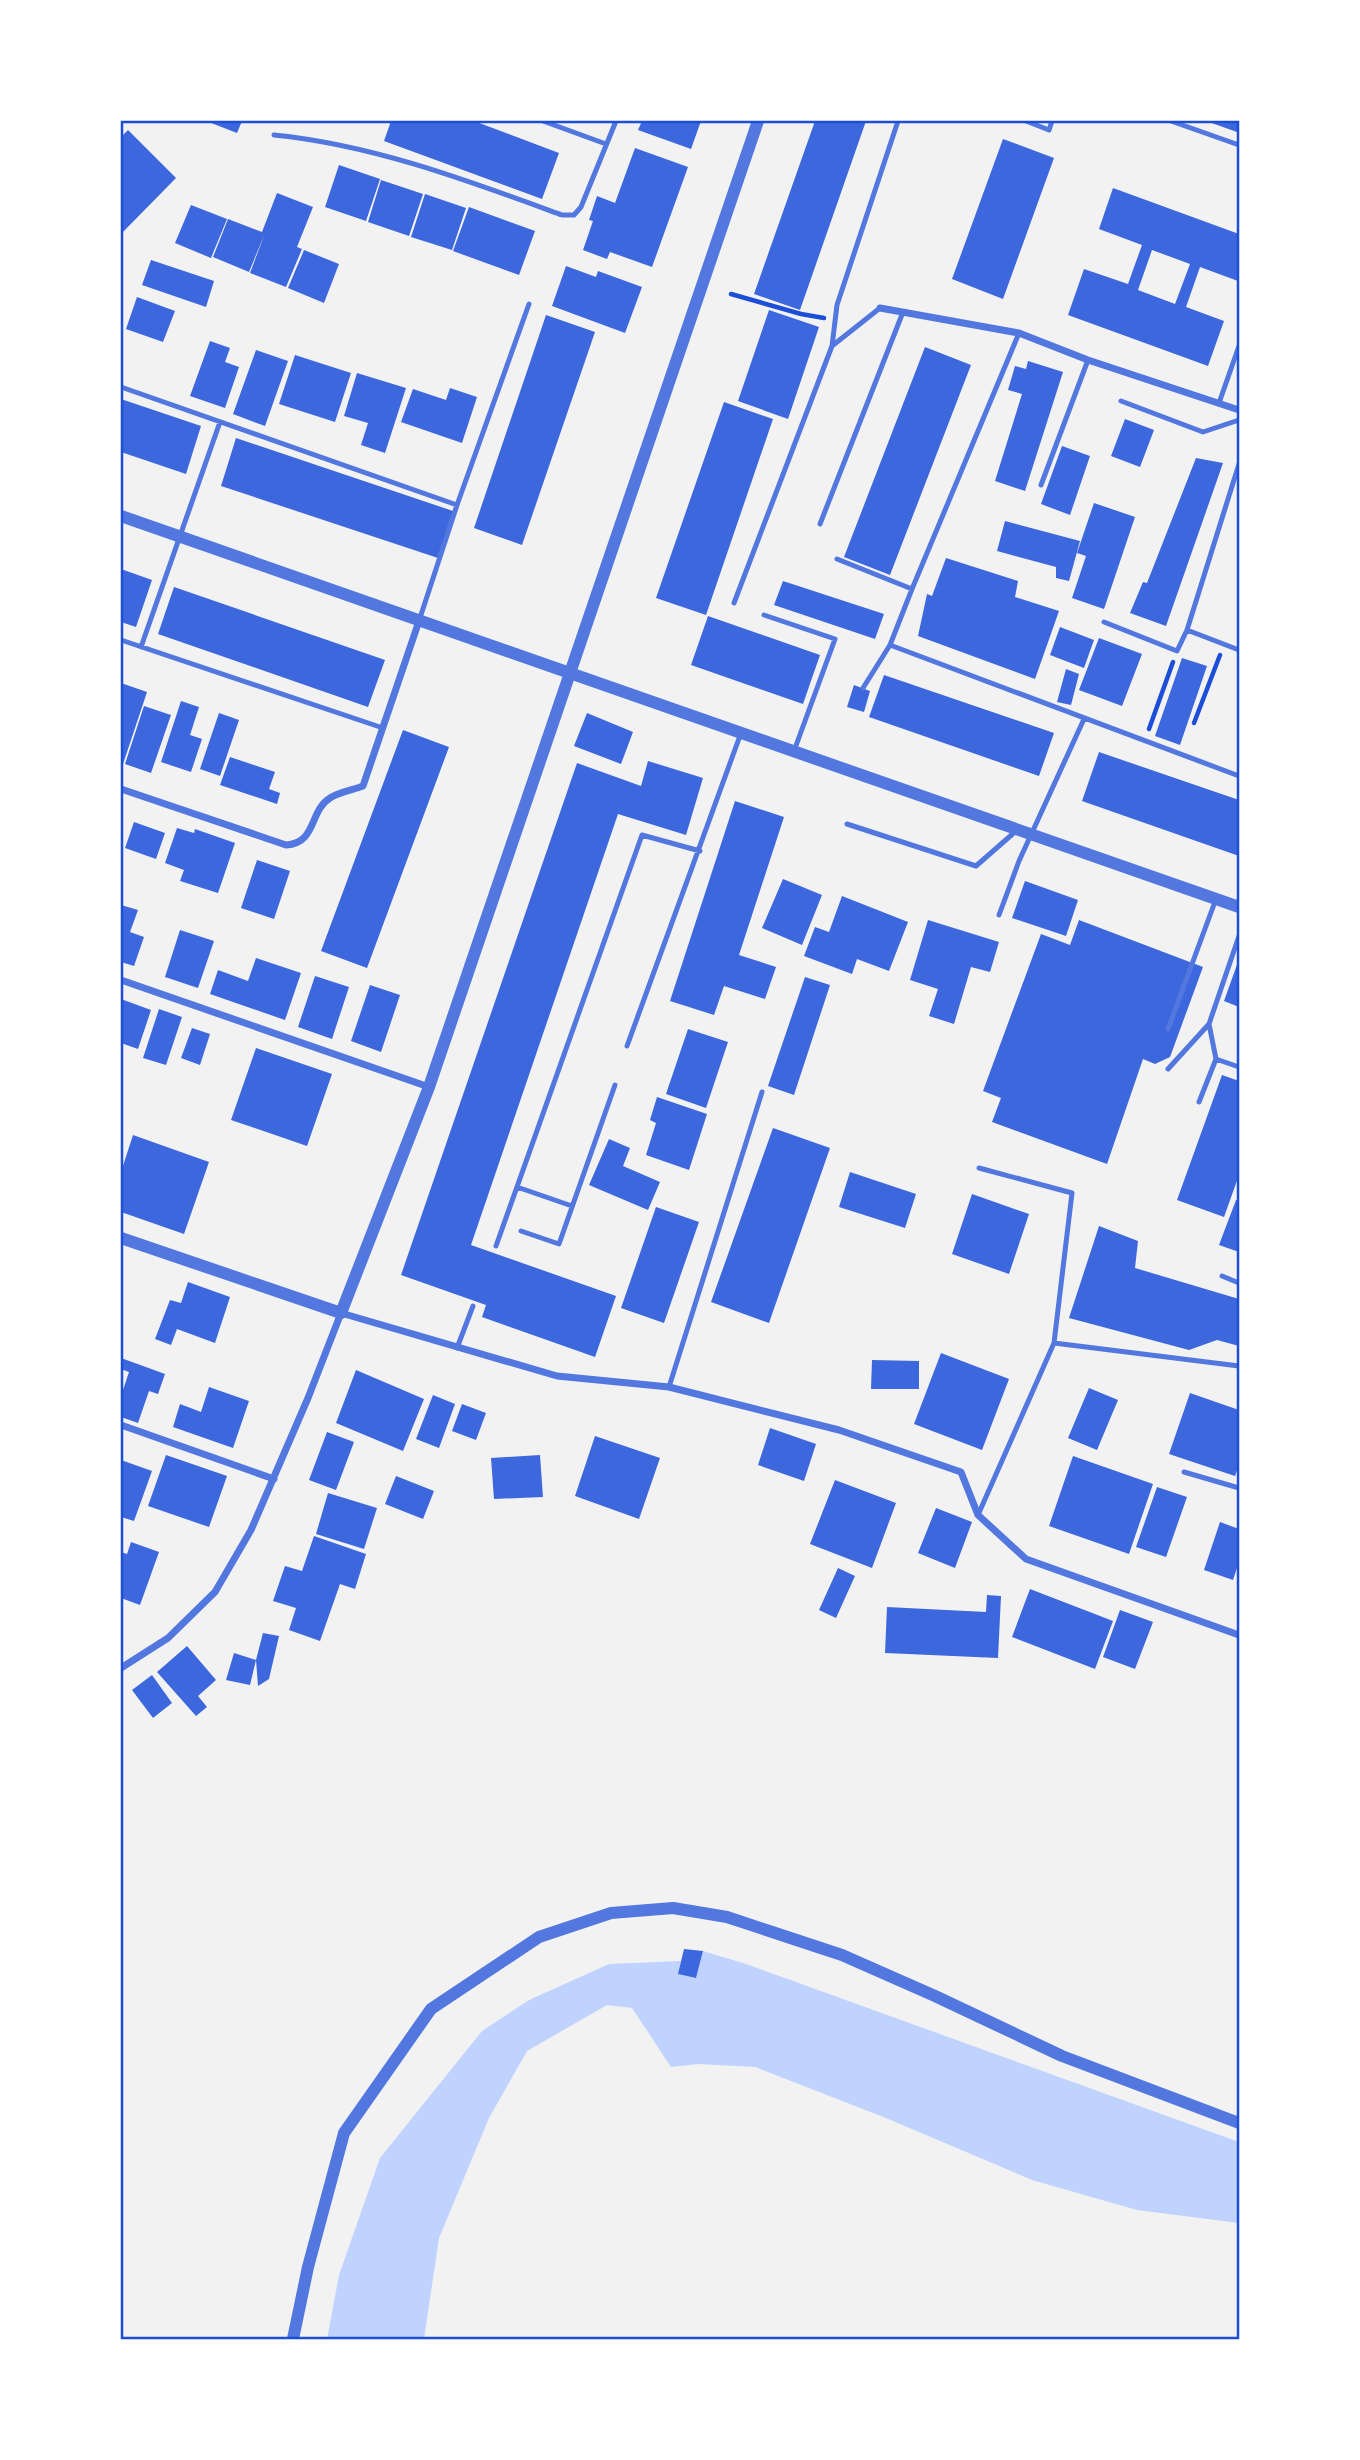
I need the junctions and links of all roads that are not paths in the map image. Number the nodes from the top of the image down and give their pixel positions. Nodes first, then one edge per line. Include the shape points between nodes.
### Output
1 (543, 121) edge
2 (616, 121) edge
3 (758, 121) edge
4 (898, 121) edge
5 (1026, 121) edge
6 (1052, 121) edge
7 (1171, 121) edge
8 (274, 135) dead end
9 (606, 144) junction
10 (1239, 145) edge
11 (529, 304) dead end
12 (880, 308) joint
13 (902, 312) junction
14 (1019, 333) junction
15 (832, 346) junction
16 (1239, 346) edge
17 (1088, 360) junction
18 (121, 387) edge
19 (1121, 401) dead end
20 (1219, 403) junction
21 (1239, 410) edge
22 (1239, 420) edge
23 (220, 422) junction
24 (1239, 464) edge
25 (1041, 485) dead end
26 (457, 505) junction
27 (121, 516) edge
28 (820, 524) dead end
29 (180, 537) junction
30 (837, 559) dead end
31 (912, 589) junction
32 (734, 603) dead end
33 (764, 615) dead end
34 (419, 621) junction
35 (1104, 622) dead end
36 (1187, 630) junction
37 (121, 640) edge
38 (890, 645) junction
39 (141, 647) junction
40 (1239, 650) edge
41 (571, 673) junction
42 (863, 688) dead end
43 (1084, 719) junction
44 (383, 728) junction
45 (741, 733) junction
46 (794, 751) junction
47 (1239, 776) edge
48 (121, 789) edge
49 (847, 824) dead end
50 (1025, 832) junction
51 (700, 851) junction
52 (1216, 899) junction
53 (1239, 907) edge
54 (999, 915) dead end
55 (1239, 936) edge
56 (121, 980) edge
57 (1209, 1024) junction
58 (1168, 1029) dead end
59 (627, 1046) dead end
60 (1216, 1059) junction
61 (1239, 1067) edge
62 (1168, 1069) dead end
63 (615, 1085) dead end
64 (429, 1087) junction
65 (762, 1092) dead end
66 (1199, 1102) dead end
67 (979, 1167) dead end
68 (517, 1187) junction
69 (572, 1206) junction
70 (521, 1231) dead end
71 (121, 1238) edge
72 (496, 1246) dead end
73 (1222, 1276) dead end
74 (1239, 1283) edge
75 (473, 1306) dead end
76 (341, 1313) junction
77 (1054, 1343) junction
78 (457, 1348) junction
79 (1239, 1366) edge
80 (669, 1387) junction
81 (121, 1425) edge
82 (1184, 1472) dead end
83 (274, 1479) junction
84 (1239, 1488) edge
85 (978, 1516) junction
86 (1239, 1634) edge
87 (121, 1668) edge
88 (1239, 2123) edge
89 (293, 2339) edge

1 - 9 lane
2 - 9 lane
3 - 41 street
4 - 15 lane via 837,305
5 - 6 lane via 1049,130
7 - 10 lane
8 - 9 lane via 314,139 446,172 562,215 574,215 581,207
11 - 26 lane
12 - 13 street
12 - 15 lane
13 - 14 street
13 - 28 lane
14 - 17 street
14 - 31 lane
15 - 32 lane
16 - 20 lane
17 - 20 street
17 - 25 lane
18 - 23 lane
19 - 22 lane via 1203,432
20 - 21 street
23 - 26 lane
23 - 29 lane
24 - 36 lane
26 - 34 lane
27 - 29 street
29 - 34 street
29 - 39 lane
30 - 31 lane
31 - 38 lane
33 - 46 lane via 835,639
34 - 41 street
34 - 44 street
35 - 36 lane via 1177,651
36 - 40 lane
37 - 39 lane
38 - 42 lane
38 - 43 lane
39 - 44 lane
41 - 45 street
41 - 64 street
43 - 47 lane
43 - 50 lane
44 - 48 street via 363,786 331,797 297,844 286,845
45 - 46 street
45 - 51 lane
46 - 50 street
49 - 50 lane via 976,866
50 - 52 street
50 - 54 lane
51 - 59 lane
51 - 68 lane via 642,835
52 - 53 street
52 - 58 lane
55 - 57 lane
56 - 64 street
57 - 60 lane
57 - 62 lane
60 - 61 lane
60 - 66 lane
63 - 69 lane
64 - 76 street
65 - 80 lane
67 - 77 lane via 1072,1193
68 - 69 lane
68 - 72 lane
69 - 70 lane via 559,1244
71 - 76 street
73 - 74 lane
75 - 78 lane
76 - 78 street
76 - 83 street
77 - 79 lane
77 - 85 lane
78 - 80 street via 557,1376
80 - 85 street via 839,1430 961,1472
81 - 83 street
82 - 84 lane
83 - 87 street via 215,1592 167,1637
85 - 86 street via 1026,1559
88 - 89 street via 1062,2056 842,1955 727,1917 673,1908 611,1913 539,1937 431,2008 344,2133

